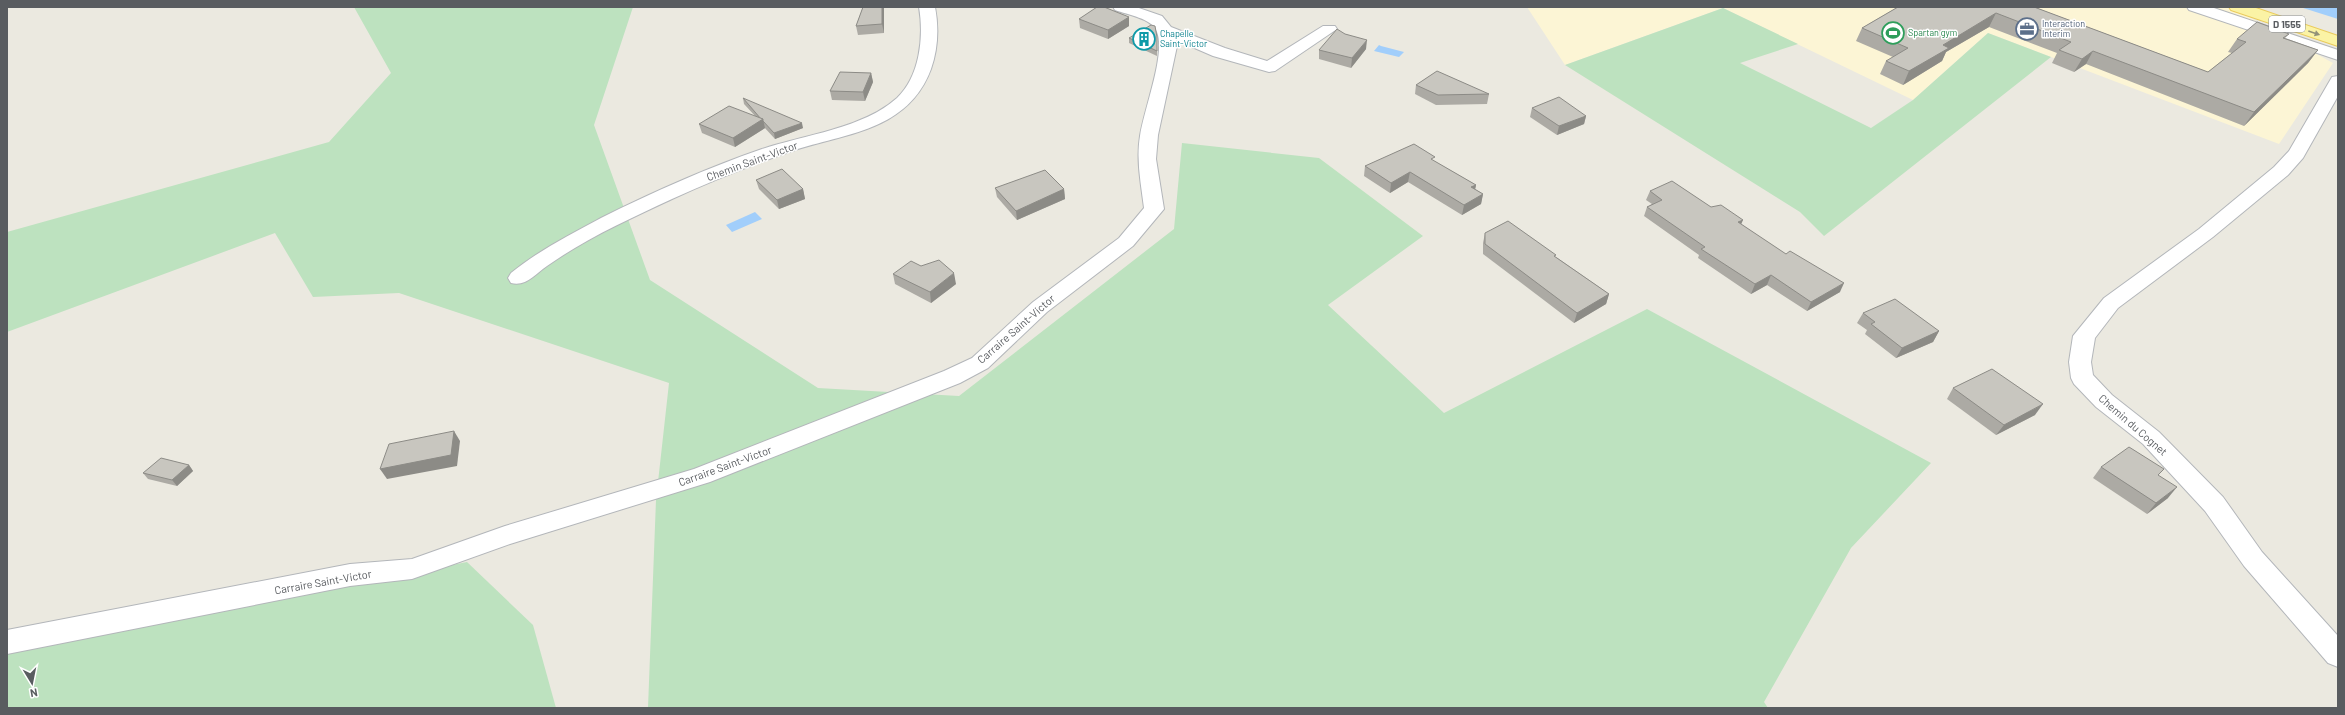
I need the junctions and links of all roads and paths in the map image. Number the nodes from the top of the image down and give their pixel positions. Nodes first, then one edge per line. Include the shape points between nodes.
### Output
1 (927, 7) edge
2 (1121, 7) edge
3 (2195, 7) edge
4 (2237, 7) edge
5 (2274, 7) edge
6 (2338, 28) edge
7 (1329, 29) dead end
8 (1165, 30) junction
9 (2338, 41) edge
10 (2338, 55) edge
11 (2338, 81) edge
12 (518, 278) dead end
13 (7, 642) edge
14 (2338, 655) edge

1 - 12 street, Chemin Saint-Victor via 929,43 925,66 916,84 896,108 871,121 743,162 638,207 533,264
2 - 8 street via 1156,19
3 - 10 street
4 -> 9 main road, D 1555
5 - 6 main road, D 1555
7 - 8 street via 1269,67 1220,52
8 - 13 street, Carraire Saint-Victor via 1169,46 1168,56 1153,108 1147,159 1154,209 1126,242 1040,307 980,363 952,377 702,476 504,536 412,569 350,575
11 - 14 street, Chemin du Cognet via 2297,154 2281,171 2206,233 2111,303 2084,336 2080,362 2082,378 2104,402 2151,438 2214,504 2253,559

